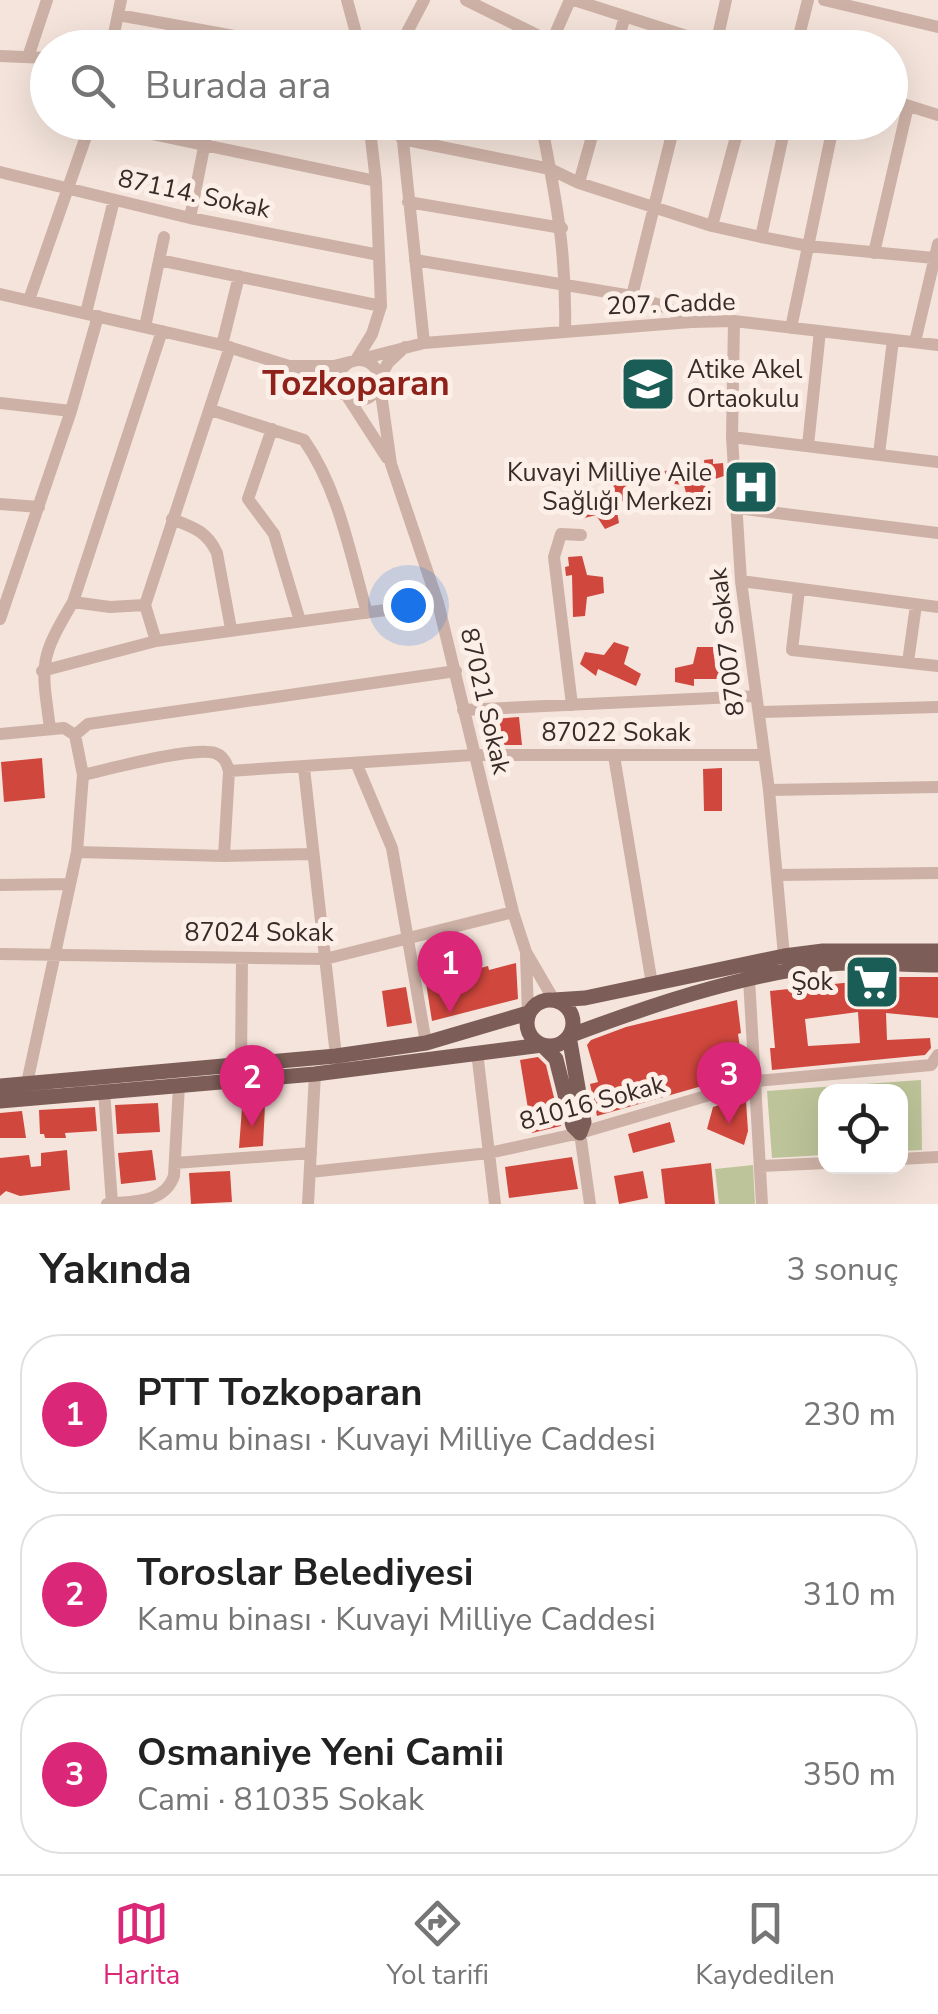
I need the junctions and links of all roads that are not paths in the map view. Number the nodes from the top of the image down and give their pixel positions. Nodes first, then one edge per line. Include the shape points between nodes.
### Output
1 (47, 0) edge
2 (121, 0) edge
3 (347, 0) edge
4 (424, 0) edge
5 (466, 0) edge
6 (572, 0) edge
7 (726, 0) edge
8 (808, 0) edge
9 (824, 0) edge
10 (118, 15) junction
11 (625, 16) junction
12 (938, 27) edge
13 (37, 30) edge
14 (115, 30) edge
15 (202, 30) edge
16 (355, 30) edge
17 (410, 30) edge
18 (522, 30) edge
19 (557, 30) edge
20 (621, 30) edge
21 (662, 30) edge
22 (722, 30) edge
23 (800, 30) edge
24 (30, 51) edge
25 (0, 56) edge
26 (28, 57) joint
27 (908, 106) edge
28 (938, 115) edge
29 (85, 140) edge
30 (173, 140) edge
31 (205, 140) edge
32 (371, 140) edge
33 (402, 140) joint
34 (544, 140) edge
35 (591, 140) edge
36 (670, 140) edge
37 (735, 140) edge
38 (782, 140) edge
39 (830, 140) edge
40 (900, 140) edge
41 (204, 147) junction
42 (550, 168) junction
43 (0, 172) edge
44 (376, 180) junction
45 (579, 183) junction
46 (65, 188) junction
47 (114, 200) junction
48 (408, 202) junction
49 (653, 206) junction
50 (190, 218) junction
51 (712, 226) junction
52 (562, 228) junction
53 (164, 236) dead end
54 (762, 237) junction
55 (808, 246) junction
56 (936, 251) edge
57 (874, 252) junction
58 (379, 255) junction
59 (158, 260) junction
60 (415, 260) junction
61 (239, 276) junction
62 (566, 285) junction
63 (0, 294) edge
64 (632, 296) junction
65 (29, 300) junction
66 (381, 306) junction
67 (92, 315) junction
68 (734, 321) junction
69 (691, 322) junction
70 (144, 327) junction
71 (791, 328) junction
72 (162, 331) junction
73 (820, 331) junction
74 (564, 332) junction
75 (893, 340) junction
76 (424, 342) junction
77 (914, 342) junction
78 (938, 345) edge
79 (226, 346) junction
80 (405, 346) junction
81 (356, 360) junction
82 (288, 366) junction
83 (379, 379) junction
84 (346, 396) junction
85 (0, 403) edge
86 (211, 410) junction
87 (71, 411) junction
88 (272, 430) junction
89 (732, 437) junction
90 (808, 445) junction
91 (879, 454) junction
92 (938, 462) edge
93 (390, 464) junction
94 (0, 504) edge
95 (39, 508) junction
96 (736, 508) junction
97 (172, 518) junction
98 (938, 533) edge
99 (581, 535) dead end
100 (741, 581) junction
101 (800, 590) junction
102 (73, 602) junction
103 (438, 603) junction
104 (916, 604) junction
105 (145, 605) junction
106 (938, 607) edge
107 (367, 612) junction
108 (0, 620) edge
109 (300, 621) junction
110 (231, 629) junction
111 (156, 641) junction
112 (908, 662) junction
113 (938, 666) edge
114 (42, 671) junction
115 (456, 671) junction
116 (756, 696) junction
117 (572, 704) junction
118 (938, 708) edge
119 (462, 710) junction
120 (758, 712) junction
121 (50, 728) junction
122 (0, 734) edge
123 (75, 735) junction
124 (473, 755) junction
125 (764, 755) junction
126 (614, 756) junction
127 (357, 765) junction
128 (304, 768) junction
129 (229, 771) junction
130 (83, 775) junction
131 (938, 787) edge
132 (768, 790) junction
133 (78, 852) junction
134 (311, 854) junction
135 (224, 856) junction
136 (777, 874) junction
137 (938, 874) edge
138 (70, 884) junction
139 (0, 885) edge
140 (512, 912) junction
141 (410, 940) junction
142 (526, 952) junction
143 (938, 952) edge
144 (54, 953) junction
145 (0, 954) edge
146 (784, 956) junction
147 (242, 958) junction
148 (325, 960) junction
149 (938, 965) edge
150 (750, 979) junction
151 (652, 984) junction
152 (554, 1000) junction
153 (528, 1014) junction
154 (569, 1036) junction
155 (426, 1043) junction
156 (542, 1045) junction
157 (476, 1052) junction
158 (938, 1055) edge
159 (336, 1056) junction
160 (241, 1065) junction
161 (315, 1074) junction
162 (757, 1081) junction
163 (26, 1084) junction
164 (179, 1085) junction
165 (0, 1086) edge
166 (104, 1090) junction
167 (0, 1101) edge
168 (580, 1133) junction
169 (311, 1153) junction
170 (490, 1153) junction
171 (938, 1158) edge
172 (908, 1159) edge
173 (175, 1162) junction
174 (818, 1163) edge
175 (760, 1166) junction
176 (310, 1172) junction
177 (118, 1203) edge
178 (308, 1204) edge
179 (496, 1204) edge
180 (590, 1204) edge
181 (762, 1204) edge

1 - 13 street
2 - 10 street
3 - 16 street
4 - 17 street
5 - 18 street
6 - 11 street
6 - 19 street
7 - 22 street
8 - 23 street
9 - 12 street
10 - 14 street
10 - 15 street
11 - 20 street
11 - 21 street
24 - 26 street
25 - 26 street
27 - 28 street
29 - 46 street
30 - 41 street
31 - 41 street
32 - 44 street
33 - 42 street
33 - 48 street
34 - 42 street
35 - 45 street
36 - 49 street
37 - 51 street
38 - 54 street
39 - 55 street
40 - 57 street
41 - 44 street
41 - 50 street
42 - 45 street
42 - 52 street
43 - 46 street, 87114. Sokak
44 - 58 street
45 - 49 street
46 - 47 street, 87114. Sokak
46 - 65 street
47 - 50 street, 87114. Sokak
47 - 67 street
48 - 52 street
48 - 60 street
49 - 51 street
49 - 64 street
50 - 58 street, 87114. Sokak
51 - 54 street
52 - 62 street
53 - 59 street
54 - 55 street
55 - 57 street
55 - 71 street
56 - 57 street
56 - 77 street
58 - 66 street
59 - 61 street
59 - 70 street
60 - 62 street
60 - 76 street
61 - 66 street
61 - 79 street
62 - 64 street
62 - 74 street
63 - 65 street
64 - 69 street
65 - 67 street
66 - 81 street
67 - 70 street
67 - 87 street
68 - 69 street, 207. Cadde
68 - 71 street, 207. Cadde
68 - 89 street, 87007 Sokak
69 - 74 street, 207. Cadde
70 - 72 street
71 - 73 street, 207. Cadde
72 - 79 street
72 - 102 street
73 - 75 street, 207. Cadde
73 - 90 street
74 - 76 street, 207. Cadde
75 - 77 street, 207. Cadde
75 - 91 street
76 - 80 street, 207. Cadde
77 - 78 street, 207. Cadde
79 - 82 street
79 - 86 street
80 - 81 street, 207. Cadde
80 - 83 street
81 - 82 street, 207. Cadde
81 - 83 street via 369,362
81 - 84 street via 341,372
82 - 84 street
83 - 84 street via 365,399
83 - 93 street
84 - 93 street
85 - 87 street
86 - 88 street
86 - 97 street
87 - 95 street
88 - 107 street via 304,440 324,474
88 - 109 street via 248,499 274,534
89 - 90 street
89 - 96 street, 87007 Sokak
90 - 91 street
91 - 92 street
93 - 103 street, 87021 Sokak
94 - 95 street
95 - 108 street
96 - 98 street
96 - 100 street, 87007 Sokak
97 - 105 street
97 - 110 street via 212,541
99 - 117 street via 561,534 554,556
100 - 101 street
100 - 116 street, 87007 Sokak
101 - 104 street
101 - 112 street via 792,650
102 - 105 street
102 - 114 street via 48,642
103 - 107 street
103 - 115 street, 87021 Sokak
104 - 106 street
104 - 112 street
105 - 111 street
107 - 109 street
109 - 110 street
110 - 111 street
111 - 114 street
112 - 113 street
114 - 121 street
115 - 119 street, 87021 Sokak
115 - 123 street via 88,724
116 - 117 street
116 - 120 street, 87007 Sokak
117 - 119 street
118 - 120 street
119 - 124 street, 87021 Sokak
120 - 125 street, 87007 Sokak
121 - 122 street
121 - 123 street
123 - 130 street
124 - 126 street, 87022 Sokak
124 - 127 street, 87022 Sokak
124 - 140 street, 87021 Sokak
125 - 126 street, 87022 Sokak
125 - 132 street, 87007 Sokak
126 - 151 street
127 - 128 street, 87022 Sokak
127 - 141 street via 392,848
128 - 129 street, 87022 Sokak
128 - 134 street
129 - 130 street via 216,753 196,752
129 - 135 street
130 - 133 street
131 - 132 street
132 - 136 street, 87007 Sokak
133 - 135 street
133 - 138 street
134 - 135 street
134 - 148 street
136 - 137 street
136 - 146 street, 87007 Sokak
138 - 139 street
138 - 144 street
140 - 141 street, 87024 Sokak
140 - 142 street, 87021 Sokak
141 - 148 street, 87024 Sokak
141 - 155 street
142 - 152 street, 87021 Sokak
142 - 153 street, 87021 Sokak
143 - 146 main road
144 - 145 street, 87024 Sokak
144 - 147 street, 87024 Sokak
144 - 163 street
146 - 151 main road
147 - 148 street, 87024 Sokak
147 - 160 street
148 - 159 street
149 - 150 main road via 826,964
150 - 154 main road
150 - 162 street
151 - 152 main road
152 - 153 main road via 539,1002
152 - 154 main road via 571,1014
153 - 155 main road
153 - 156 main road via 527,1029
154 - 156 main road via 557,1046
154 - 168 main road via 584,1122
155 - 159 main road
156 - 157 main road
156 - 168 main road via 556,1059
157 - 161 main road
157 - 170 street
158 - 162 street, 81016 Sokak via 931,1065
159 - 160 main road
160 - 163 main road
161 - 164 main road
161 - 169 street
162 - 168 street, 81016 Sokak
162 - 175 street
163 - 165 main road
164 - 166 main road
164 - 173 street
166 - 167 main road
166 - 177 street
168 - 170 street, 81016 Sokak
168 - 180 street
169 - 173 street
169 - 176 street
170 - 176 street, 81016 Sokak
170 - 179 street
171 - 172 street
173 - 177 street via 170,1189 156,1198
174 - 175 street
175 - 181 street
176 - 178 street

